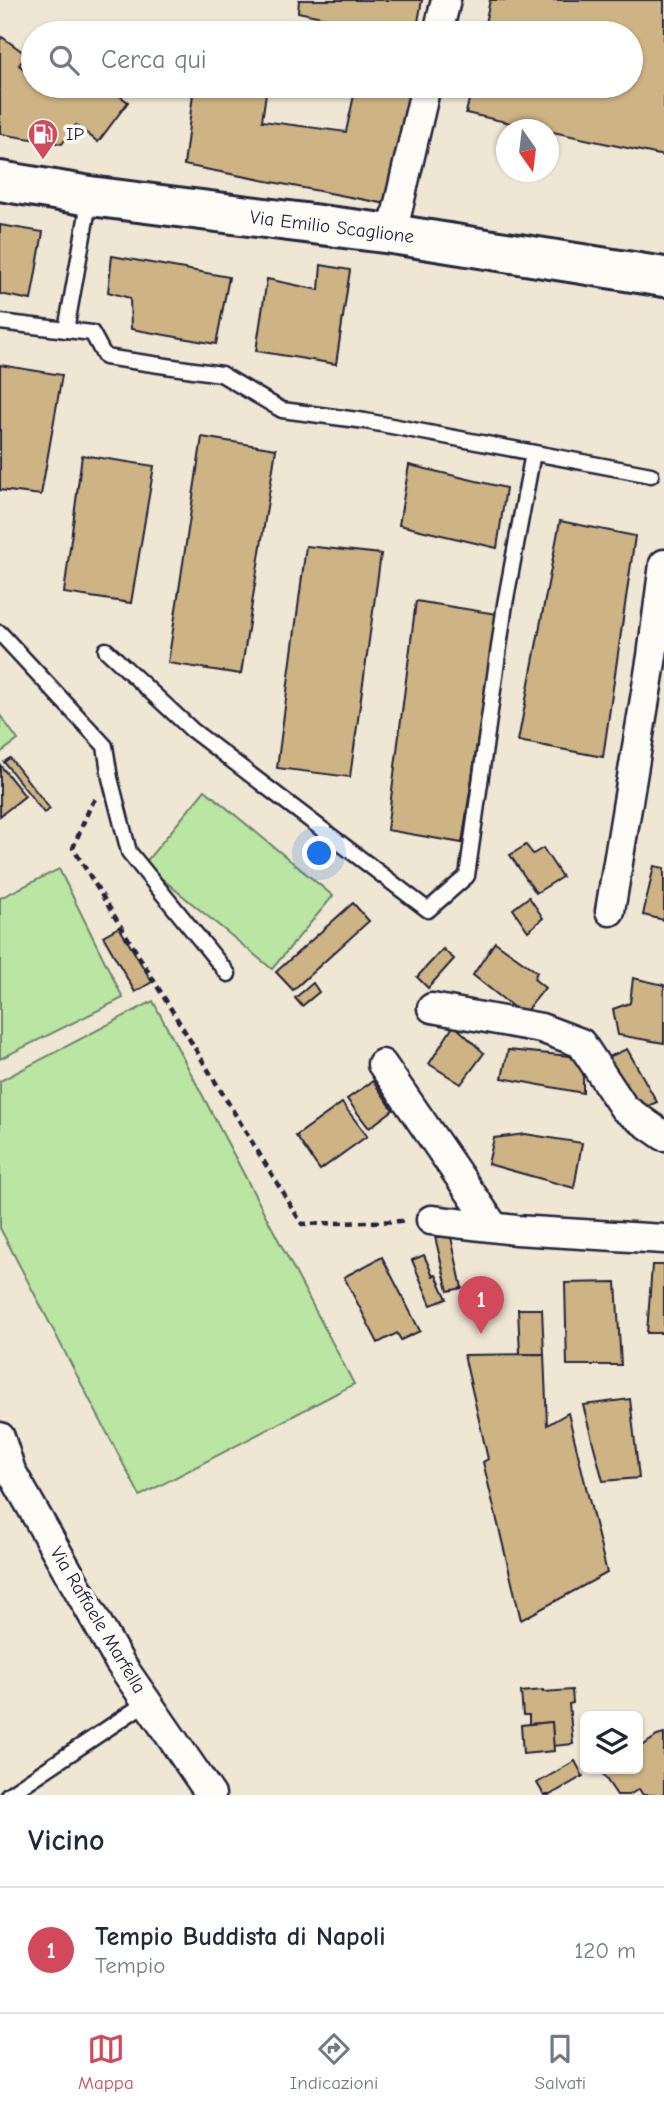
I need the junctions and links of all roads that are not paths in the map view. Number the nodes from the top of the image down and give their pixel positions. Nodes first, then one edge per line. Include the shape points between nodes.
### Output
1 (446, 0) edge
2 (441, 21) edge
3 (423, 98) edge
4 (0, 181) edge
5 (90, 196) junction
6 (392, 234) junction
7 (664, 277) edge
8 (0, 322) edge
9 (66, 330) junction
10 (533, 453) junction
11 (651, 475) dead end
12 (664, 564) edge
13 (0, 633) edge
14 (106, 650) dead end
15 (658, 657) edge
16 (610, 911) dead end
17 (228, 974) dead end
18 (432, 1008) dead end
19 (382, 1064) dead end
20 (664, 1136) edge
21 (431, 1220) road end
22 (494, 1227) junction
23 (664, 1239) edge
24 (0, 1437) edge
25 (147, 1702) junction
26 (8, 1795) edge
27 (211, 1795) edge

1 - 2 street
3 - 6 street
4 - 5 main road, Via Emilio Scaglione
5 - 6 main road, Via Emilio Scaglione
5 - 9 lane
6 - 7 main road, Via Emilio Scaglione
8 - 9 lane
9 - 10 lane via 92,333 105,357 221,374 282,410
10 - 11 lane
10 - 14 lane via 505,604 467,876 428,910 192,730
12 - 15 street
13 - 17 lane via 106,746 129,852
15 - 16 street
18 - 20 street via 541,1028 581,1043 624,1108
19 - 22 street
21 - 22 street
22 - 23 street
24 - 25 street, Via Raffaele Marfella via 18,1483
25 - 26 lane
25 - 27 street, Via Raffaele Marfella

